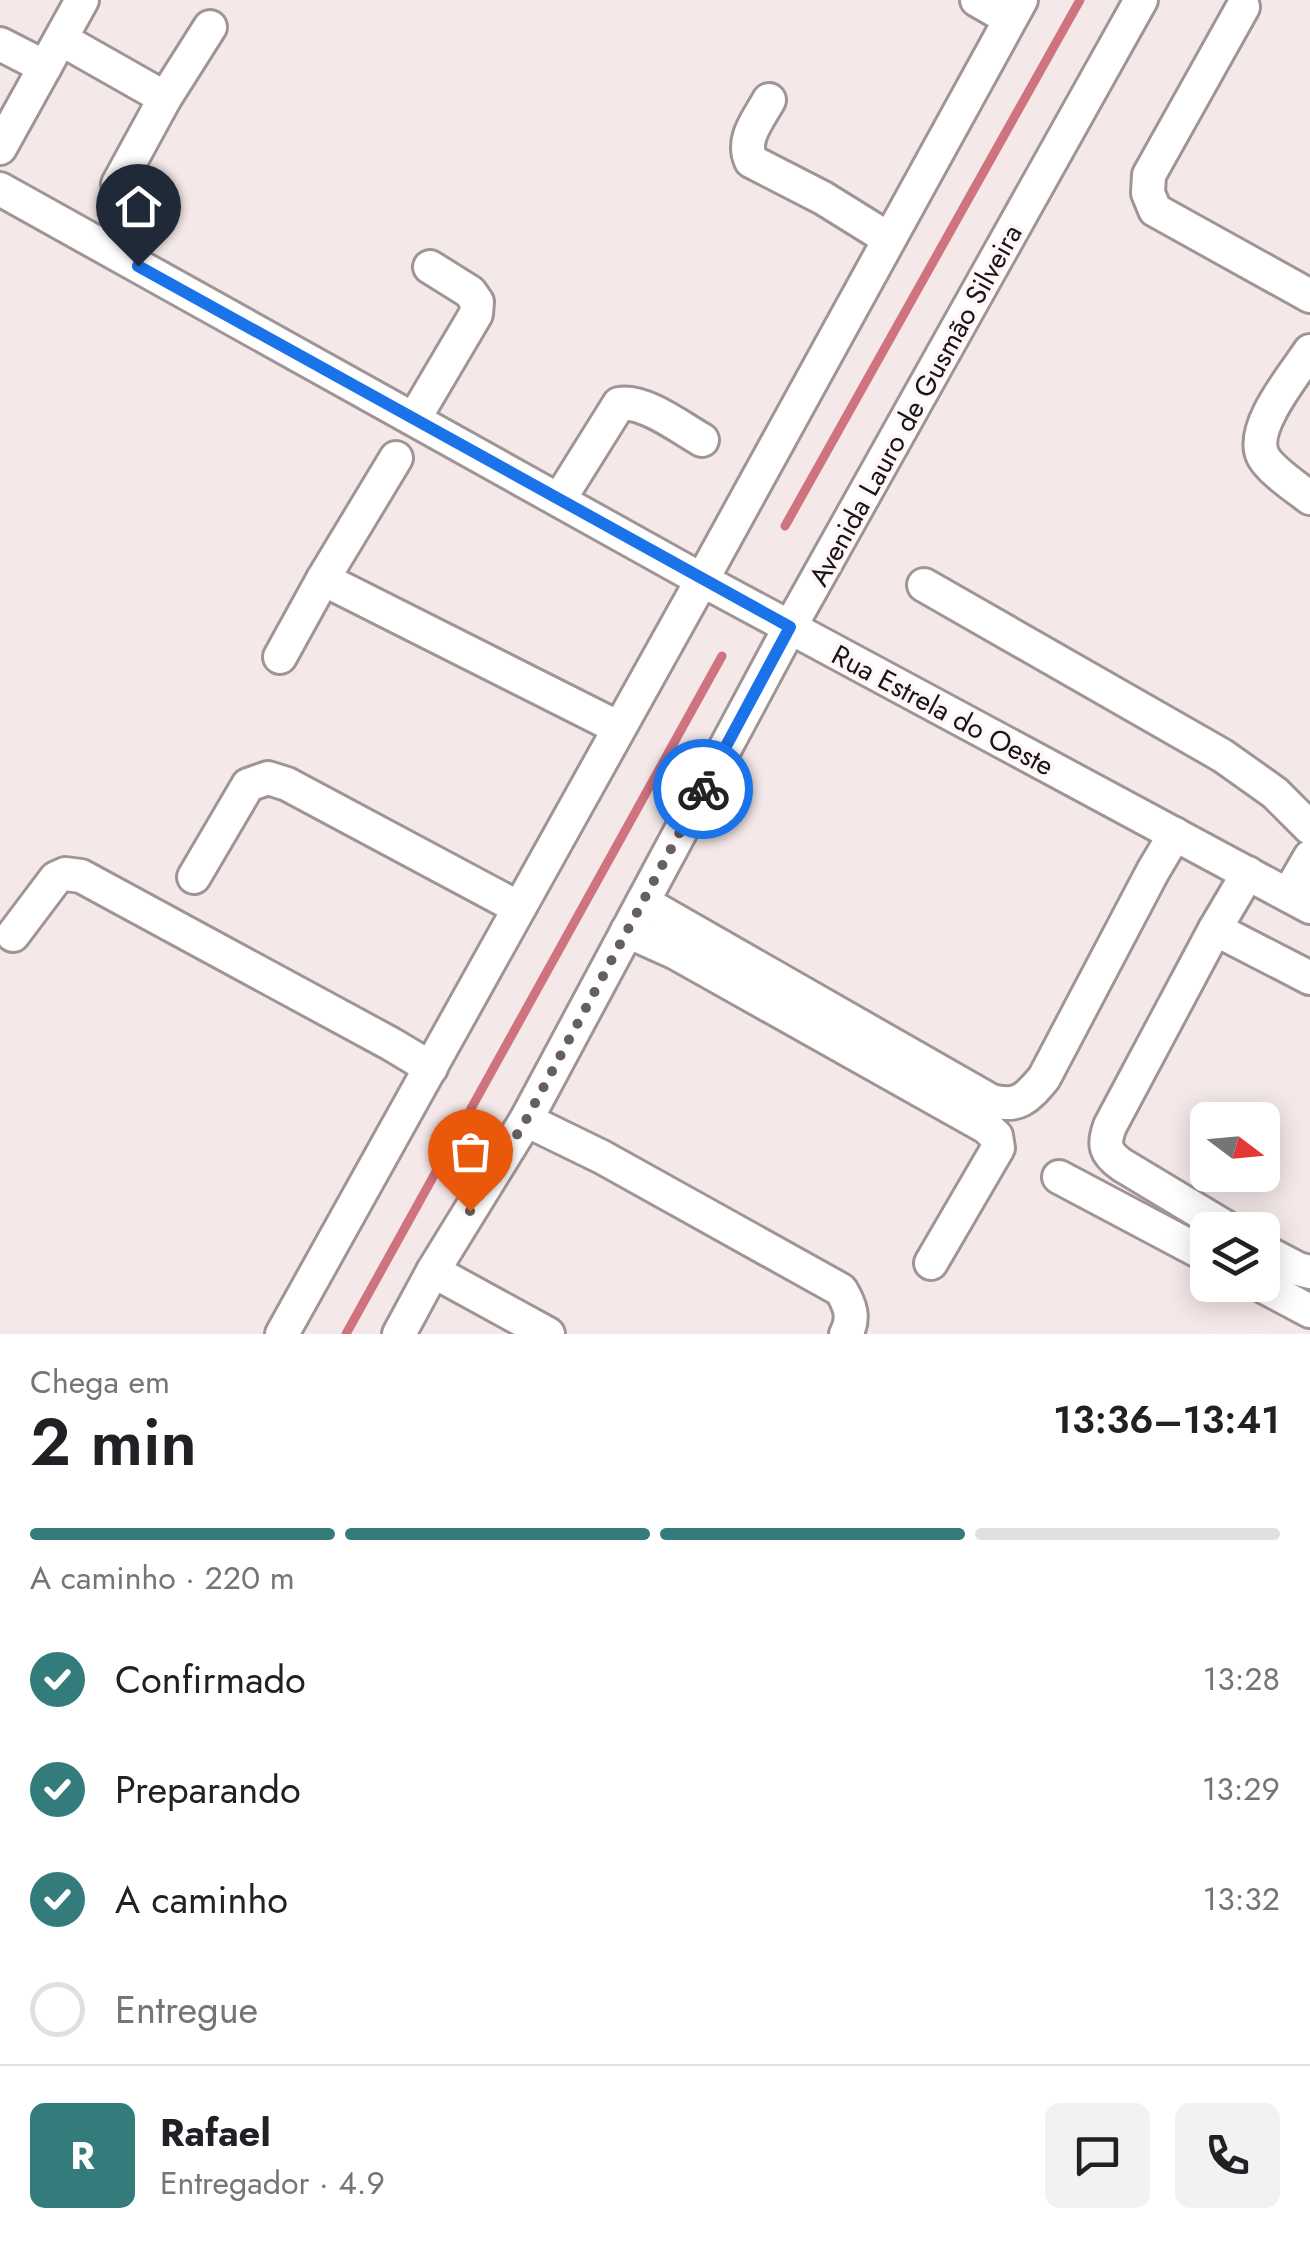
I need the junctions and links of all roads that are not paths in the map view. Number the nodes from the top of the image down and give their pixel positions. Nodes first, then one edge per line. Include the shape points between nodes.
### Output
1 (82, 0) edge
2 (976, 0) edge
3 (1141, 0) edge
4 (1242, 7) dead end
5 (1016, 9) edge
6 (210, 26) dead end
7 (0, 44) edge
8 (53, 53) junction
9 (165, 98) junction
10 (769, 100) dead end
11 (0, 148) edge
12 (118, 184) dead end
13 (0, 189) edge
14 (889, 239) junction
15 (430, 267) dead end
16 (1310, 296) edge
17 (1310, 350) edge
18 (414, 420) junction
19 (702, 440) dead end
20 (396, 458) dead end
21 (1310, 498) edge
22 (559, 500) junction
23 (323, 579) junction
24 (702, 580) junction
25 (924, 584) dead end
26 (790, 627) junction
27 (280, 656) dead end
28 (620, 728) junction
29 (1310, 828) edge
30 (1175, 834) junction
31 (1310, 857) edge
32 (1248, 873) junction
33 (194, 877) dead end
34 (1299, 901) edge
35 (519, 908) junction
36 (635, 916) junction
37 (1215, 929) junction
38 (13, 936) dead end
39 (1310, 978) edge
40 (431, 1068) junction
41 (526, 1120) junction
42 (1059, 1177) dead end
43 (1200, 1212) edge
44 (1190, 1246) edge
45 (1280, 1260) edge
46 (932, 1263) dead end
47 (433, 1271) junction
48 (1310, 1272) edge
49 (1280, 1295) edge
50 (1310, 1311) edge
51 (403, 1333) edge
52 (282, 1334) edge
53 (548, 1334) edge
54 (846, 1334) edge

1 - 8 street
2 - 5 street
3 - 26 street, Avenida Lauro de Gusmão Silveira
4 - 16 street via 1149,174 1148,193 1155,210
5 - 14 street
6 - 9 street
7 - 8 street
8 - 9 street
8 - 11 street
9 - 12 street
10 - 14 street via 748,138 751,162
13 - 18 street, Rua Estrela do Oeste
14 - 24 street
15 - 18 street via 470,292 476,314
17 - 21 street via 1266,418 1260,444 1272,467
18 - 22 street, Rua Estrela do Oeste
19 - 22 street via 641,406 620,404
20 - 23 street
22 - 24 street, Rua Estrela do Oeste
23 - 27 street
23 - 28 street
24 - 26 street, Rua Estrela do Oeste
24 - 28 street
25 - 29 street via 1223,756 1276,792
26 - 30 street, Rua Estrela do Oeste
26 - 36 street, Avenida Lauro de Gusmão Silveira
28 - 35 street
30 - 32 street, Rua Estrela do Oeste
30 - 36 street via 1044,1078 1021,1101 1006,1105
31 - 34 street
32 - 34 street, Rua Estrela do Oeste
32 - 37 street
33 - 35 street via 248,786 268,778
35 - 40 street
36 - 41 street, Avenida Lauro de Gusmão Silveira
36 - 46 street via 676,953 996,1136 998,1148
37 - 39 street
37 - 43 street via 1104,1142 1122,1165
38 - 40 street via 56,878 81,876
40 - 52 street
41 - 47 street, Avenida Lauro de Gusmão Silveira
41 - 54 street via 841,1290 852,1310
42 - 44 street
45 - 48 street
47 - 51 street, Avenida Lauro de Gusmão Silveira
47 - 53 street
49 - 50 street

